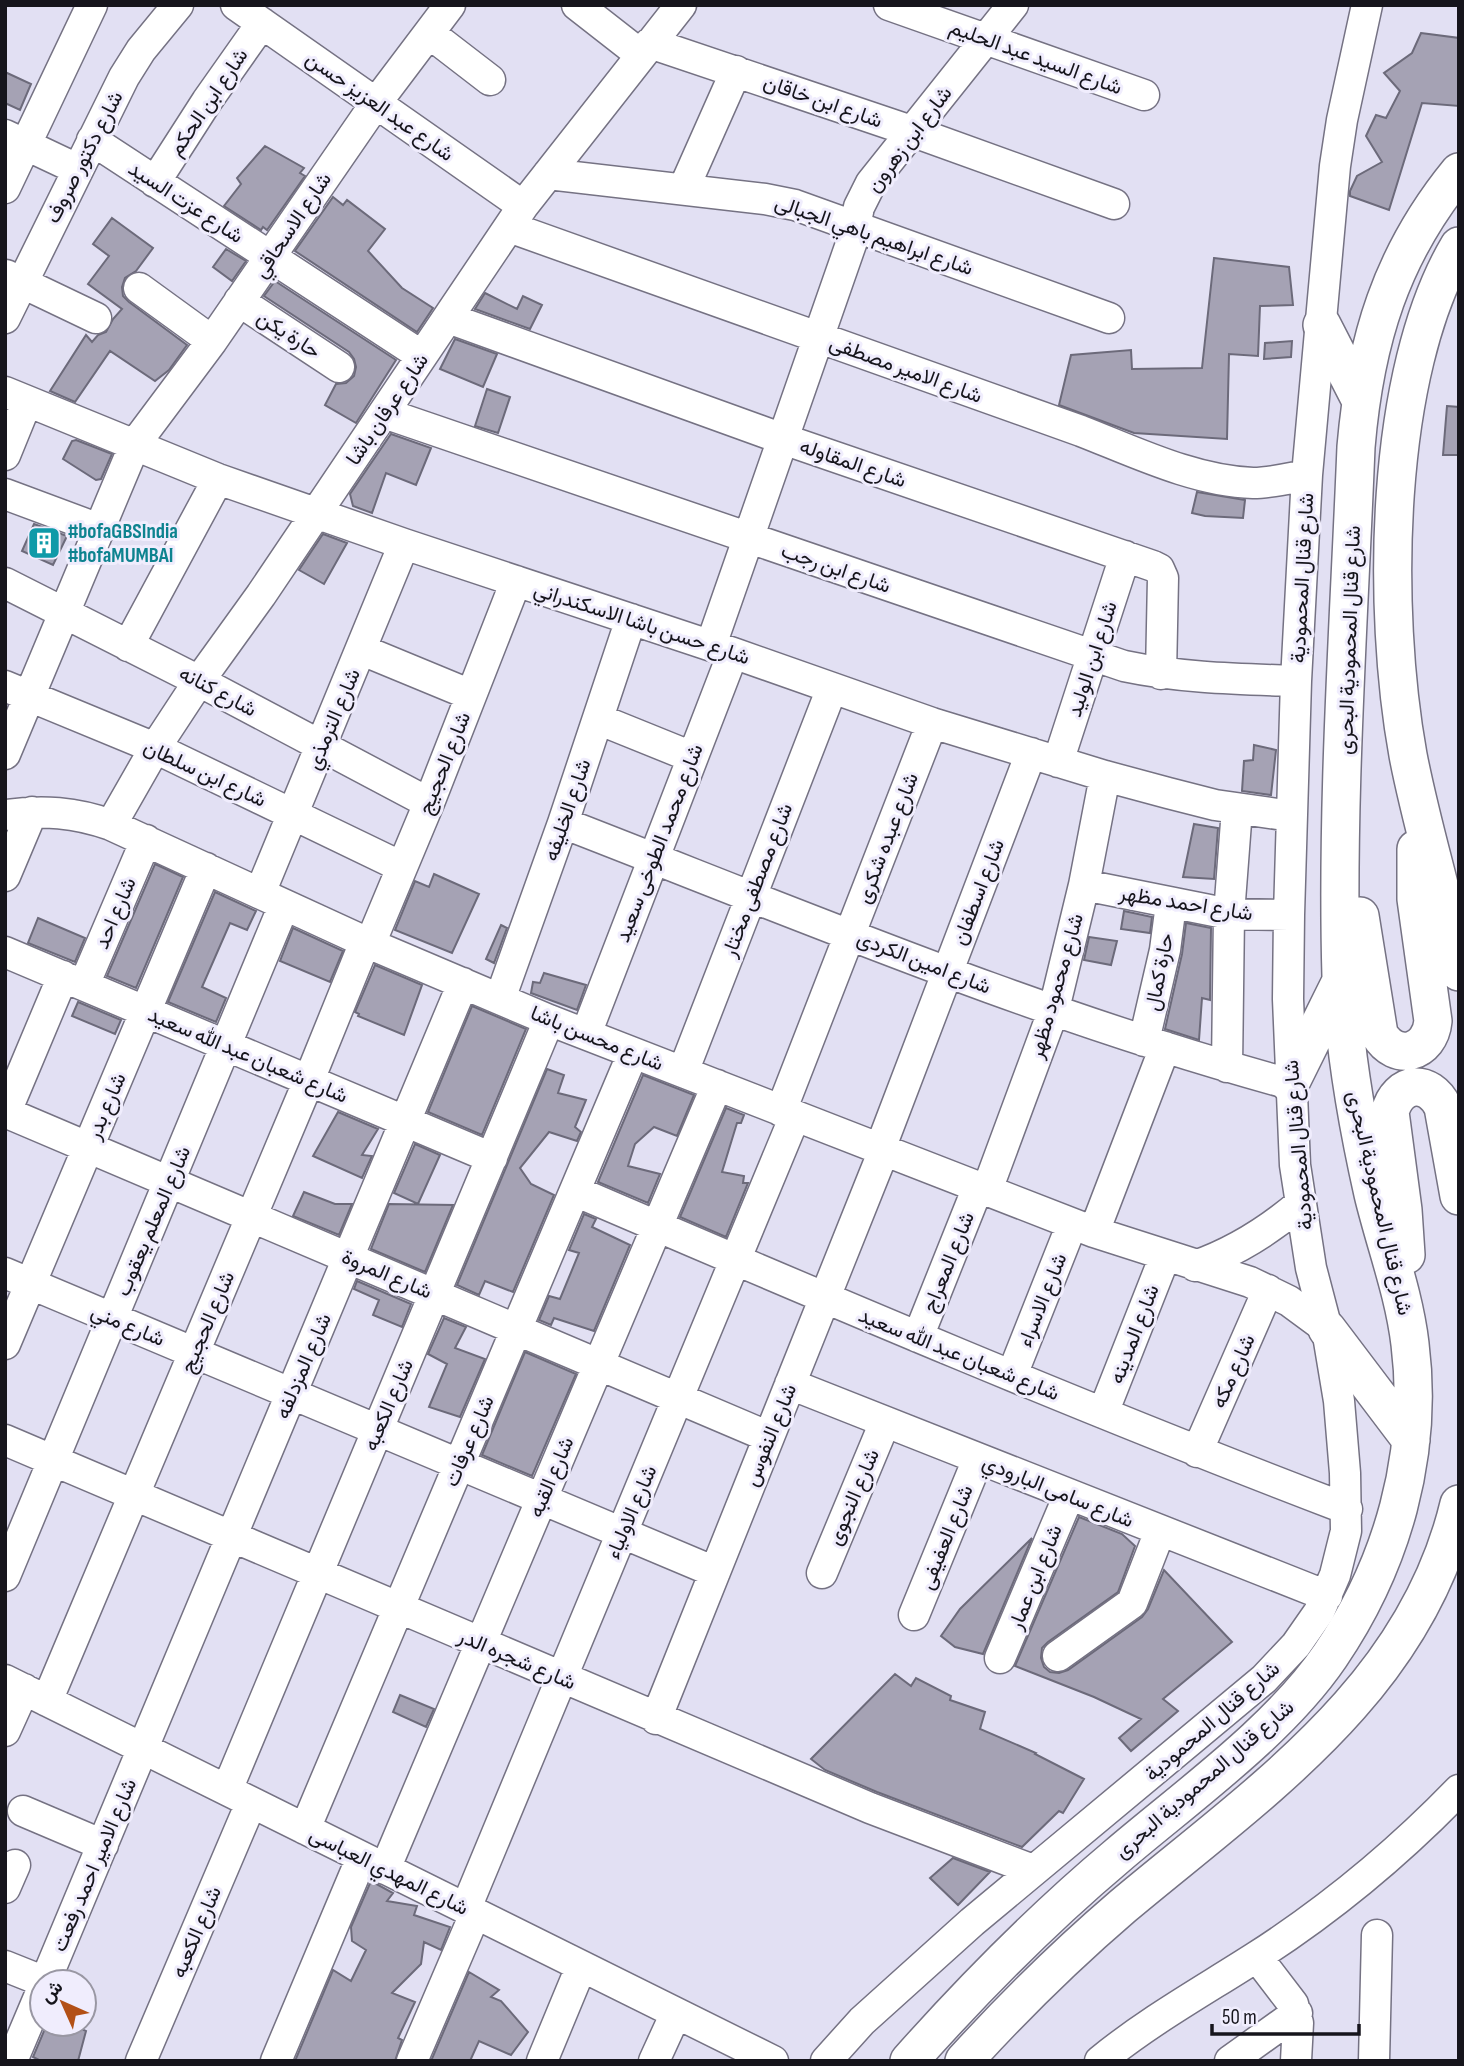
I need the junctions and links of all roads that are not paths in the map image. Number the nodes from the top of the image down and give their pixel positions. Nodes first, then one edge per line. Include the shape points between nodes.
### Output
1 (92, 5) edge
2 (178, 5) edge
3 (236, 5) edge
4 (450, 5) edge
5 (577, 5) edge
6 (681, 5) edge
7 (889, 5) edge
8 (1013, 5) edge
9 (1367, 5) edge
10 (262, 23) junction
11 (429, 33) junction
12 (987, 39) junction
13 (645, 49) junction
14 (736, 71) junction
15 (490, 79) dead end
16 (1143, 95) dead end
17 (376, 103) junction
18 (914, 132) junction
19 (16, 140) edge
20 (92, 140) junction
21 (77, 169) junction
22 (1459, 172) edge
23 (548, 174) junction
24 (155, 182) junction
25 (5, 188) edge
26 (684, 188) junction
27 (1114, 204) dead end
28 (516, 216) junction
29 (854, 225) junction
30 (270, 257) junction
31 (1454, 259) edge
32 (14, 279) edge
33 (139, 288) dead end
34 (239, 301) junction
35 (448, 317) junction
36 (5, 318) edge
37 (96, 318) dead end
38 (1109, 318) dead end
39 (1322, 325) junction
40 (818, 337) junction
41 (212, 341) junction
42 (422, 356) junction
43 (339, 367) dead end
44 (16, 396) edge
45 (1360, 399) junction
46 (384, 413) junction
47 (783, 439) junction
48 (135, 444) junction
49 (5, 455) edge
50 (1307, 475) junction
51 (218, 479) junction
52 (5, 494) edge
53 (316, 513) junction
54 (99, 529) junction
55 (748, 538) junction
56 (404, 544) junction
57 (1125, 556) junction
58 (516, 581) junction
59 (5, 583) edge
60 (65, 613) junction
61 (631, 619) junction
62 (128, 646) junction
63 (722, 649) junction
64 (362, 650) junction
65 (1093, 656) junction
66 (1161, 674) junction
67 (199, 681) junction
68 (1296, 681) junction
69 (832, 688) junction
70 (17, 691) edge
71 (471, 695) junction
72 (598, 719) junction
73 (932, 723) junction
74 (320, 746) junction
75 (155, 748) junction
76 (5, 754) edge
77 (692, 757) junction
78 (1044, 757) junction
79 (1105, 776) junction
80 (429, 803) junction
81 (1418, 804) junction
82 (1237, 809) junction
83 (18, 813) edge
84 (292, 814) junction
85 (1291, 816) junction
86 (563, 823) junction
87 (111, 825) junction
88 (1342, 829) junction
89 (146, 840) junction
90 (654, 858) junction
91 (402, 867) junction
92 (206, 868) junction
93 (5, 876) edge
94 (1084, 886) junction
95 (751, 896) junction
96 (272, 899) junction
97 (1171, 904) junction
98 (1229, 914) junction
99 (1289, 915) junction
100 (849, 934) junction
101 (367, 943) junction
102 (5, 952) edge
103 (948, 972) junction
104 (1459, 972) edge
105 (1341, 980) junction
106 (73, 981) junction
107 (463, 983) junction
108 (500, 999) junction
109 (1054, 1009) junction
110 (146, 1012) junction
111 (549, 1020) junction
112 (586, 1034) junction
113 (1154, 1044) junction
114 (226, 1045) junction
115 (633, 1053) junction
116 (1227, 1067) junction
117 (682, 1072) junction
118 (309, 1080) junction
119 (1290, 1084) junction
120 (717, 1086) junction
121 (5, 1113) edge
122 (788, 1113) junction
123 (405, 1121) junction
124 (88, 1147) junction
125 (882, 1150) junction
126 (492, 1158) junction
127 (169, 1182) junction
128 (982, 1189) junction
129 (575, 1191) junction
130 (1459, 1196) edge
131 (1300, 1204) junction
132 (251, 1216) junction
133 (658, 1226) junction
134 (1083, 1228) junction
135 (1165, 1256) junction
136 (348, 1258) junction
137 (735, 1260) junction
138 (1195, 1266) junction
139 (18, 1279) edge
140 (1268, 1290) junction
141 (1401, 1293) junction
142 (435, 1294) junction
143 (825, 1298) junction
144 (112, 1318) junction
145 (516, 1329) junction
146 (1327, 1329) junction
147 (918, 1337) junction
148 (5, 1343) edge
149 (194, 1353) junction
150 (599, 1364) junction
151 (1012, 1376) junction
152 (790, 1384) junction
153 (292, 1394) junction
154 (678, 1398) junction
155 (1103, 1413) junction
156 (885, 1422) junction
157 (378, 1430) junction
158 (769, 1437) junction
159 (5, 1440) edge
160 (1411, 1440) junction
161 (1197, 1452) junction
162 (978, 1459) junction
163 (54, 1461) junction
164 (459, 1464) junction
165 (134, 1495) junction
166 (1069, 1495) junction
167 (541, 1499) junction
168 (1459, 1504) edge
169 (1347, 1509) junction
170 (1160, 1531) junction
171 (622, 1533) junction
172 (232, 1537) junction
173 (715, 1572) junction
174 (822, 1573) dead end
175 (317, 1574) junction
176 (5, 1576) edge
177 (1327, 1596) junction
178 (398, 1608) junction
179 (914, 1615) dead end
180 (480, 1643) junction
181 (1058, 1656) dead end
182 (1000, 1658) dead end
183 (562, 1678) junction
184 (25, 1690) edge
185 (656, 1719) junction
186 (5, 1731) edge
187 (144, 1749) junction
188 (1458, 1793) edge
189 (239, 1796) junction
190 (23, 1811) dead end
191 (305, 1829) junction
192 (103, 1845) junction
193 (373, 1863) junction
194 (1033, 1870) junction
195 (471, 1911) junction
196 (1377, 1935) dead end
197 (1257, 1957) junction
198 (5, 1966) edge
199 (581, 1966) junction
200 (51, 1968) edge
201 (28, 1975) edge
202 (676, 2013) junction
203 (1297, 2013) junction
204 (28, 2023) edge
205 (12, 2061) edge
206 (141, 2061) edge
207 (275, 2061) edge
208 (412, 2061) edge
209 (542, 2061) edge
210 (654, 2061) edge
211 (773, 2061) edge
212 (826, 2061) edge
213 (909, 2061) edge
214 (964, 2061) edge
215 (1100, 2061) edge
216 (1230, 2061) edge
217 (1296, 2061) edge
218 (1374, 2061) edge

1 - 19 street
2 - 20 street, شارع دكتور صروف via 141,50
3 - 10 street, شارع عبد العزيز حسن
4 - 11 street, شارع الاسحاقي
5 - 13 street, شارع ابن خاقان
6 - 13 street, شارع عرفان باشا
7 - 12 street, شارع السيد عبد الحليم
8 - 12 street, شارع ابن زهرون
9 - 39 street, شارع قنال المحمودية via 1335,166
10 - 17 street, شارع عبد العزيز حسن
10 - 24 street, شارع ابن الحكم
11 - 15 street
11 - 17 street, شارع الاسحاقي
12 - 16 street, شارع السيد عبد الحليم
12 - 18 street, شارع ابن زهرون
13 - 14 street, شارع ابن خاقان
13 - 23 street, شارع عرفان باشا
14 - 18 street, شارع ابن خاقان
14 - 26 street
17 - 28 street, شارع عبد العزيز حسن
17 - 30 street, شارع الاسحاقي
18 - 27 street, شارع ابن خاقان
18 - 29 street, شارع ابن زهرون via 871,183
19 - 21 street
19 - 25 street
20 - 21 street, شارع دكتور صروف
20 - 24 street, شارع عزت السيد
21 - 32 street, شارع دكتور صروف
22 - 45 main road, شارع قنال المحمودية البحرى via 1426,216 1393,276
23 - 26 street, شارع ابراهيم باهي الجبالى
23 - 28 street, شارع عرفان باشا
24 - 30 street, شارع عزت السيد
26 - 29 street, شارع ابراهيم باهي الجبالى via 765,198
28 - 35 street, شارع عرفان باشا
28 - 40 street, شارع الامير مصطفى
29 - 38 street, شارع ابراهيم باهي الجبالى
29 - 40 street, شارع ابن زهرون
30 - 34 street, شارع الاسحاقي
30 - 42 street, شارع عزت السيد
31 - 81 main road, شارع قنال المحمودية البحرى via 1423,331 1413,369 1394,536 1399,685
32 - 36 street, شارع دكتور صروف
32 - 37 street
33 - 41 street
34 - 41 street, شارع الاسحاقي
34 - 43 street, حارة يكن
35 - 42 street, شارع عرفان باشا
35 - 47 street, شارع المقاوله
39 - 45 main road
39 - 50 street, شارع قنال المحمودية
40 - 47 street, شارع ابن زهرون
40 - 50 street, شارع الامير مصطفى via 1186,470 1254,483
41 - 48 street, شارع الاسحاقي
42 - 46 street, شارع عرفان باشا
44 - 48 street, شارع حسن باشا الاسكندراني
44 - 49 street
45 - 88 main road, شارع قنال المحمودية البحرى
46 - 53 street, شارع عرفان باشا
46 - 55 street, شارع ابن رجب
47 - 55 street, شارع ابن زهرون
47 - 57 street, شارع المقاوله
48 - 51 street, شارع حسن باشا الاسكندراني
48 - 54 street, شارع الاسحاقي
50 - 68 street, شارع قنال المحمودية
51 - 53 street, شارع حسن باشا الاسكندراني
51 - 62 street
52 - 54 street
53 - 56 street, شارع حسن باشا الاسكندراني
53 - 67 street, شارع عرفان باشا
54 - 60 street, شارع الاسحاقي
55 - 63 street, شارع ابن زهرون
55 - 65 street, شارع ابن رجب
56 - 58 street, شارع حسن باشا الاسكندراني
56 - 64 street, شارع الترمذي
57 - 65 street, شارع ابن الوليد
57 - 66 street, شارع المقاوله via 1162,573
58 - 61 street, شارع حسن باشا الاسكندراني
58 - 71 street, شارع الحجيج
59 - 60 street, شارع كنانه
60 - 62 street, شارع كنانه
60 - 70 street, شارع الاسحاقي
61 - 63 street, شارع حسن باشا الاسكندراني
61 - 72 street, شارع الخليفه
62 - 67 street, شارع كنانه
63 - 69 street, شارع حسن باشا الاسكندراني
63 - 77 street, شارع محمد الطوخى سعيد
64 - 71 street
64 - 74 street, شارع الترمذي
65 - 66 street, شارع ابن رجب
65 - 78 street, شارع ابن الوليد
66 - 68 street, شارع ابن رجب
67 - 74 street, شارع كنانه
67 - 75 street, شارع عرفان باشا
68 - 85 street, شارع قنال المحمودية
69 - 73 street, شارع حسن باشا الاسكندراني
69 - 95 street, شارع مصطفى مختار
70 - 75 street, شارع ابن سلطان
70 - 76 street, شارع الاسحاقي
71 - 80 street, شارع الحجيج
72 - 77 street
72 - 86 street, شارع الخليفه
73 - 78 street, شارع حسن باشا الاسكندراني
73 - 100 street, شارع عبده شكرى
74 - 80 street, شارع كنانه
74 - 84 street, شارع الترمذي
75 - 84 street, شارع ابن سلطان
75 - 87 street, شارع عرفان باشا
77 - 90 street, شارع محمد الطوخى سعيد
78 - 79 street, شارع حسن باشا الاسكندراني
78 - 103 street, شارع اسطفان
79 - 82 street, شارع حسن باشا الاسكندراني
79 - 94 street, شارع محمود مظهر
80 - 91 street, شارع الحجيج
81 - 88 main road via 1416,899 1433,1021 1429,1038 1416,1049 1398,1051 1378,1034
81 - 104 main road, شارع قنال المحمودية البحرى
82 - 85 street, شارع حسن باشا الاسكندراني
82 - 98 street
83 - 87 street, شارع محسن باشا via 59,812
83 - 93 street
84 - 91 street, شارع ابن سلطان
84 - 96 street, شارع الترمذي
85 - 99 street, شارع قنال المحمودية
86 - 90 street, شارع امين الكردى
86 - 108 street, شارع الخليفه
87 - 89 street, شارع محسن باشا
88 - 105 main road, شارع قنال المحمودية البحرى
89 - 92 street, شارع محسن باشا
89 - 106 street, شارع احد
90 - 95 street, شارع امين الكردى
90 - 112 street, شارع محمد الطوخى سعيد
91 - 101 street, شارع الحجيج
92 - 96 street, شارع محسن باشا
92 - 110 street, شارع بدر
94 - 97 street, شارع احمد مظهر
94 - 109 street, شارع محمود مظهر
95 - 100 street, شارع امين الكردى
95 - 117 street, شارع مصطفى مختار
96 - 101 street, شارع محسن باشا
96 - 114 street, شارع المعلم يعقوب
97 - 98 street, شارع احمد مظهر
97 - 113 street, حارة كمال
98 - 99 street, شارع احمد مظهر
98 - 116 street
99 - 119 street, شارع قنال المحمودية
100 - 103 street, شارع امين الكردى
100 - 122 street, شارع عبده شكرى
101 - 107 street, شارع محسن باشا
101 - 118 street, شارع الحجيج
102 - 106 street, شارع شعبان عبد الله سعيد
103 - 109 street, شارع امين الكردى
103 - 125 street, شارع اسطفان
105 - 119 main road
105 - 141 main road, شارع قنال المحمودية البحرى via 1362,1143
106 - 110 street, شارع شعبان عبد الله سعيد
106 - 121 street, شارع احد
107 - 108 street, شارع محسن باشا
107 - 123 street, شارع المزدلفه
108 - 111 street, شارع محسن باشا
109 - 113 street, شارع امين الكردى
109 - 128 street, شارع محمود مظهر
110 - 114 street, شارع شعبان عبد الله سعيد
110 - 124 street, شارع بدر
111 - 112 street, شارع محسن باشا
111 - 126 street, شارع الكعبه
112 - 115 street, شارع محسن باشا
113 - 116 street, شارع امين الكردى
113 - 134 street, حارة كمال
114 - 118 street, شارع شعبان عبد الله سعيد
114 - 127 street, شارع المعلم يعقوب
115 - 117 street, شارع محسن باشا
115 - 129 street, شارع عرفات
116 - 119 street, شارع امين الكردى
117 - 120 street, شارع محسن باشا
118 - 123 street, شارع شعبان عبد الله سعيد
118 - 132 street, شارع الحجيج
119 - 131 street, شارع قنال المحمودية
120 - 122 street, شارع محسن باشا
120 - 133 street, شارع القبه
121 - 124 street, شارع المروة
122 - 125 street, شارع محسن باشا
122 - 137 street, شارع الاولياء
123 - 126 street, شارع شعبان عبد الله سعيد
123 - 136 street, شارع المزدلفه
124 - 127 street, شارع المروة
124 - 139 street, شارع بدر
125 - 128 street, شارع محسن باشا
125 - 143 street, شارع النفوس
126 - 142 street, شارع الكعبه
127 - 132 street, شارع المروة
127 - 144 street, شارع المعلم يعقوب
128 - 134 street, شارع محسن باشا
128 - 147 street, شارع المعراج
129 - 133 street, شارع شعبان عبد الله سعيد
129 - 145 street, شارع عرفات
130 - 141 main road via 1443,1107 1431,1090 1409,1087 1399,1093 1390,1112 1406,1242
131 - 138 street via 1251,1242
131 - 146 street, شارع قنال المحمودية
132 - 136 street, شارع المروة
132 - 149 street, شارع الحجيج
133 - 137 street, شارع شعبان عبد الله سعيد
133 - 150 street, شارع القبه
134 - 135 street, شارع محسن باشا
134 - 151 street, شارع الاسراء
135 - 138 street, شارع محسن باشا
135 - 155 street, شارع المدينه
136 - 142 street, شارع المروة
136 - 153 street, شارع المزدلفه
137 - 143 street, شارع شعبان عبد الله سعيد
137 - 154 street, شارع الاولياء
138 - 140 street, شارع محسن باشا
139 - 144 street, شارع مني
139 - 148 street, شارع بدر
140 - 146 street, شارع محسن باشا
140 - 161 street, شارع مكه
141 - 160 main road, شارع قنال المحمودية البحرى via 1412,1368
142 - 145 street, شارع المروة
142 - 157 street, شارع الكعبه
143 - 147 street, شارع شعبان عبد الله سعيد
143 - 152 street, شارع النفوس
144 - 149 street, شارع مني
144 - 163 street, شارع المعلم يعقوب
145 - 150 street, شارع المروة
145 - 164 street, شارع عرفات
146 - 160 main road
146 - 169 street, شارع قنال المحمودية via 1342,1425
147 - 151 street, شارع شعبان عبد الله سعيد
149 - 153 street, شارع مني
149 - 165 street, شارع الحجيج
150 - 154 street, شارع المروة
150 - 167 street, شارع القبه
151 - 155 street, شارع شعبان عبد الله سعيد
152 - 156 street, شارع سامى البارودي
152 - 158 street, شارع النفوس
153 - 157 street, شارع مني
153 - 172 street, شارع المزدلفه
154 - 158 street, شارع المروة
154 - 171 street, شارع الاولياء
155 - 161 street, شارع شعبان عبد الله سعيد
156 - 162 street, شارع سامى البارودي
156 - 174 street, شارع النجوى
157 - 164 street, شارع مني
157 - 175 street, شارع الكعبه
158 - 173 street, شارع النفوس
159 - 163 street, شارع شجره الدر
160 - 213 main road, شارع قنال المحمودية البحرى via 1392,1534 1374,1578 1353,1620 1298,1697 1000,1962
161 - 169 street, شارع شعبان عبد الله سعيد
162 - 166 street, شارع سامى البارودي
162 - 179 street, شارع العفيفى
163 - 165 street, شارع شجره الدر
163 - 176 street, شارع المعلم يعقوب
164 - 167 street, شارع مني
164 - 178 street, شارع عرفات
165 - 172 street, شارع شجره الدر
165 - 184 street, شارع الحجيج
166 - 170 street, شارع سامى البارودي
166 - 182 street, شارع ابن عمار
167 - 171 street, شارع مني
167 - 180 street, شارع القبه
168 - 214 main road, شارع قنال المحمودية البحرى via 1422,1600 1384,1665 1357,1699 1297,1761 1076,1948
169 - 177 street, شارع قنال المحمودية via 1342,1554
170 - 177 street, شارع سامى البارودي
170 - 181 street via 1132,1603
171 - 173 street, شارع مني
171 - 183 street, شارع الاولياء
172 - 175 street, شارع شجره الدر
172 - 187 street, شارع المزدلفه
173 - 185 street, شارع النفوس
175 - 178 street, شارع شجره الدر
175 - 189 street, شارع الكعبه
177 - 194 street, شارع قنال المحمودية via 1296,1645 1264,1679
178 - 180 street, شارع شجره الدر
178 - 191 street, شارع عرفات
180 - 183 street, شارع شجره الدر
180 - 193 street, شارع القبه
183 - 185 street, شارع شجره الدر
183 - 195 street, شارع الاولياء
184 - 186 street, شارع الحجيج
184 - 187 street, شارع المهدي العباسى
185 - 194 street, شارع شجره الدر
187 - 189 street, شارع المهدي العباسى
187 - 192 street, شارع الامير احمد رفعت
188 - 197 street via 1362,1880
189 - 191 street, شارع المهدي العباسى
189 - 206 street, شارع الكعبه
190 - 192 street
191 - 193 street, شارع المهدي العباسى
192 - 200 street, شارع الامير احمد رفعت
193 - 195 street, شارع المهدي العباسى
193 - 207 street, شارع القبه
194 - 212 street, شارع قنال المحمودية via 881,2003
195 - 199 street, شارع المهدي العباسى
195 - 208 street, شارع الاولياء
196 - 218 street
197 - 203 street
197 - 215 street via 1147,2024
198 - 201 street
199 - 202 street, شارع المهدي العباسى
199 - 209 street
202 - 210 street
202 - 211 street, شارع المهدي العباسى
203 - 216 street
203 - 217 street
204 - 205 street

